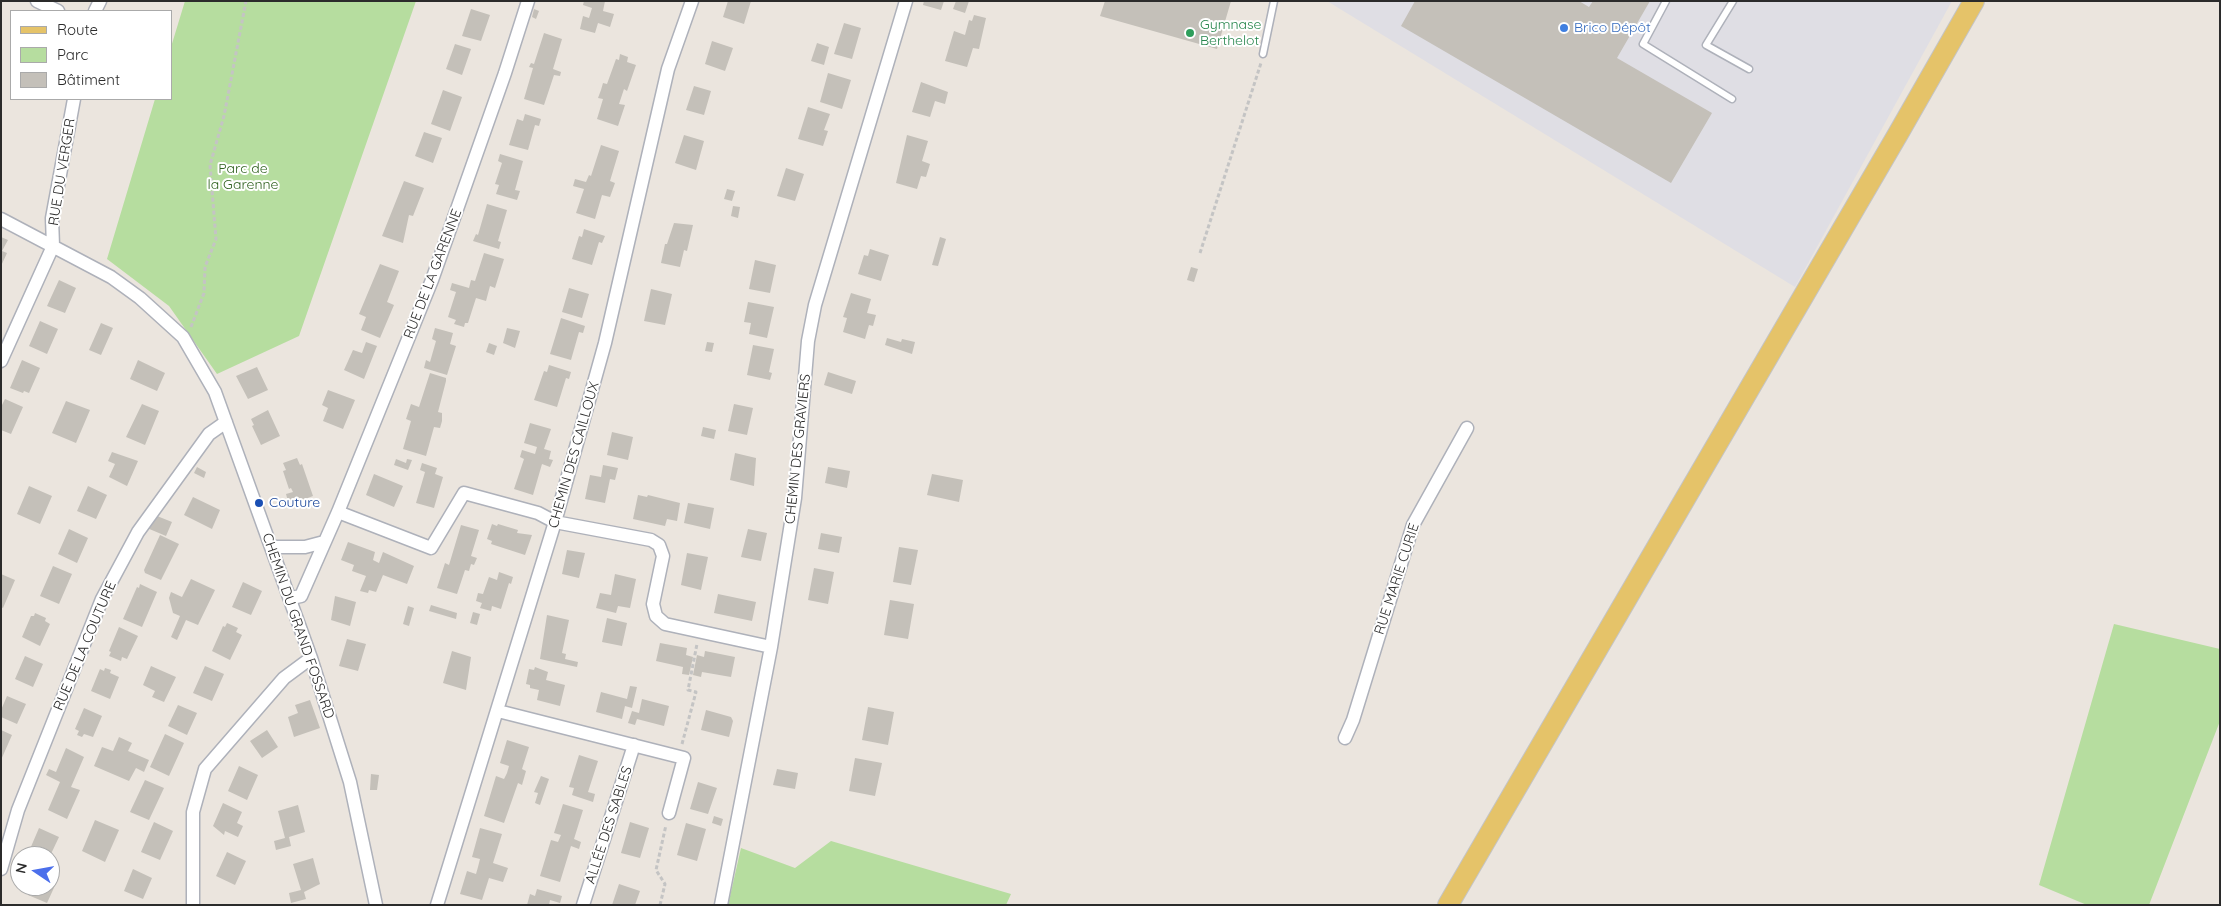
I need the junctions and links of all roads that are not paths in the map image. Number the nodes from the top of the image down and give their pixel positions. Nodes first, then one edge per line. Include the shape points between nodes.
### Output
1 (37, 1) edge
2 (528, 1) edge
3 (692, 1) edge
4 (906, 1) edge
5 (1274, 1) edge
6 (1666, 1) edge
7 (1733, 1) edge
8 (1974, 1) edge
9 (56, 10) edge
10 (1264, 54) road end
11 (1749, 69) dead end
12 (1732, 99) dead end
13 (74, 100) edge
14 (1, 220) edge
15 (53, 246) junction
16 (1, 361) edge
17 (226, 422) junction
18 (1468, 428) dead end
19 (338, 512) junction
20 (555, 522) junction
21 (324, 542) junction
22 (271, 548) junction
23 (291, 598) junction
24 (771, 647) junction
25 (311, 658) junction
26 (498, 710) junction
27 (1345, 738) dead end
28 (634, 745) junction
29 (669, 813) road end
30 (1, 869) edge
31 (193, 905) edge
32 (376, 905) edge
33 (437, 905) edge
34 (584, 905) edge
35 (721, 905) edge
36 (1448, 905) edge

1 - 9 street
2 - 19 street, RUE DE LA GARENNE via 432,280
3 - 20 street, CHEMIN DES CAILLOUX via 668,69 606,343
4 - 24 street, CHEMIN DES GRAVIERS via 815,305 808,341 795,498
5 - 10 lane
6 - 12 lane via 1643,44
7 - 11 lane via 1706,45
8 - 36 main road
13 - 15 street, RUE DU VERGER via 52,218
14 - 15 street, CHEMIN DU GRAND FOSSARD
15 - 16 street
15 - 17 street, CHEMIN DU GRAND FOSSARD via 112,277 140,298 186,342 214,392
17 - 22 street, CHEMIN DU GRAND FOSSARD
17 - 30 street, RUE DE LA COUTURE via 209,434 138,532 102,599 18,810
18 - 27 street, RUE MARIE CURIE via 1413,525
19 - 20 street via 431,548 464,493 538,513
19 - 21 street, RUE DE LA GARENNE
20 - 24 street via 651,540 659,545 663,556 654,604 656,616 665,624
20 - 26 street, CHEMIN DES CAILLOUX
21 - 22 street via 305,547
21 - 23 street, RUE DE LA GARENNE via 301,596
22 - 23 street, CHEMIN DU GRAND FOSSARD
23 - 25 street, CHEMIN DU GRAND FOSSARD
24 - 35 street, CHEMIN DES GRAVIERS
25 - 31 street via 284,678 205,769 193,812
25 - 32 street, CHEMIN DU GRAND FOSSARD via 350,782
26 - 28 street
26 - 33 street, CHEMIN DES CAILLOUX
28 - 29 street via 684,758
28 - 34 street, ALLÉE DES SABLES

